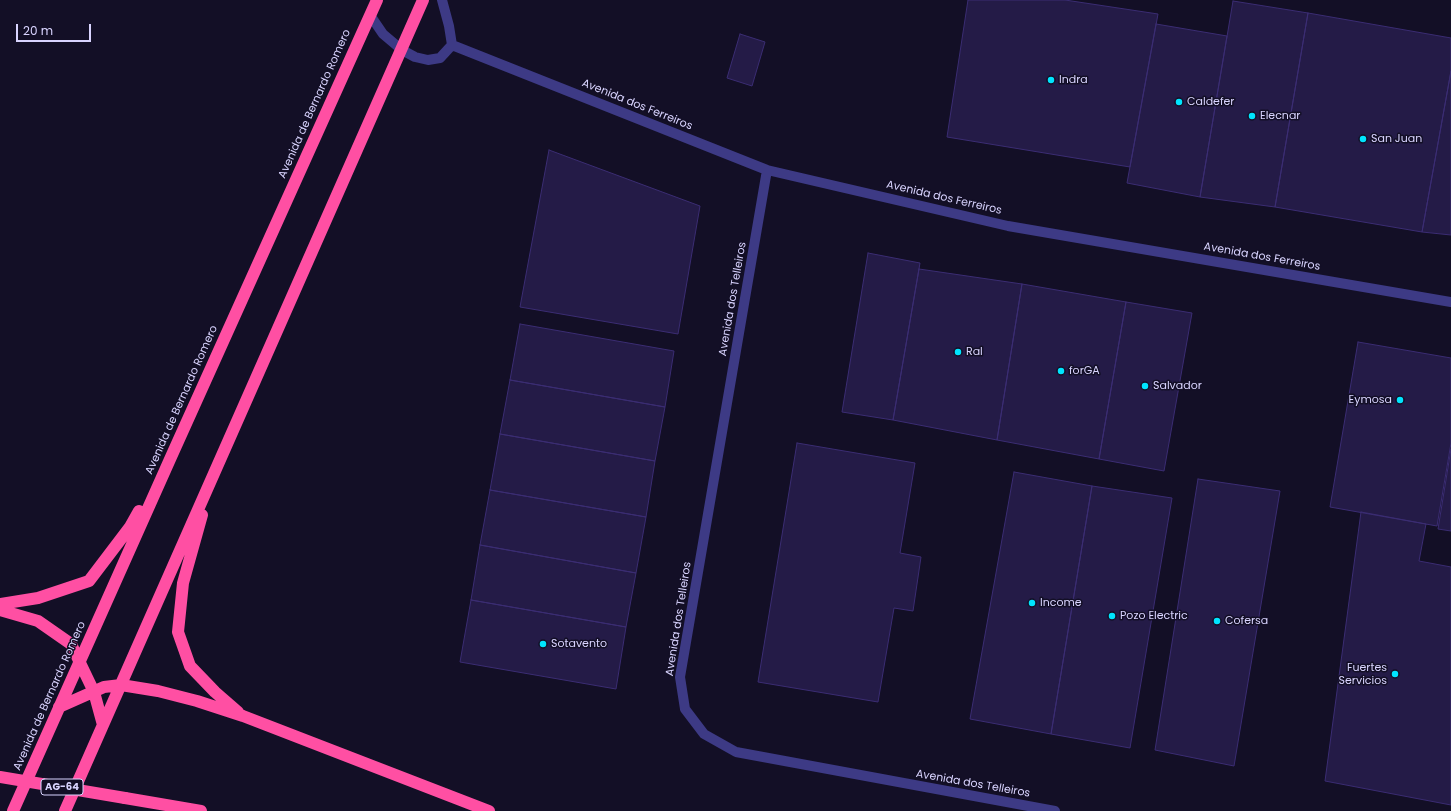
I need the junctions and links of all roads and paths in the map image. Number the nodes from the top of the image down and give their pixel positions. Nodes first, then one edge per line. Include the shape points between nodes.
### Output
1 (377, 0) edge
2 (423, 0) edge
3 (442, 0) edge
4 (370, 15) junction
5 (452, 45) junction
6 (402, 50) junction
7 (767, 170) junction
8 (1451, 302) edge
9 (171, 457) junction
10 (213, 476) junction
11 (0, 604) edge
12 (0, 610) edge
13 (80, 661) junction
14 (120, 685) junction
15 (94, 692) junction
16 (59, 707) junction
17 (243, 716) junction
18 (103, 725) junction
19 (0, 777) edge
20 (13, 811) edge
21 (65, 811) edge
22 (201, 811) edge
23 (489, 811) edge
24 (1055, 811) edge

1 - 4 highway, Avenida de Bernardo Romero
2 - 6 highway
3 - 5 street
4 - 6 street via 383,34
4 - 9 highway, Avenida de Bernardo Romero
5 - 6 street via 440,58 428,60
5 - 7 street, Avenida dos Ferreiros
6 - 10 highway
7 - 8 street, Avenida dos Ferreiros via 1008,226
7 - 24 street, Avenida dos Telleiros via 680,677 685,709 704,734 736,752
9 - 11 highway via 130,527 89,581 38,598
9 - 13 highway, Avenida de Bernardo Romero
10 - 14 highway
10 - 17 highway via 183,583 178,632 190,666
12 - 13 highway via 38,621 72,644
13 - 15 highway
13 - 16 highway, Avenida de Bernardo Romero
14 - 15 highway via 104,687
14 - 17 highway via 158,691
14 - 18 highway
15 - 16 highway
15 - 18 highway
16 - 20 highway, Avenida de Bernardo Romero
17 - 23 highway
18 - 21 highway
19 - 22 highway, AG-64, bridge

